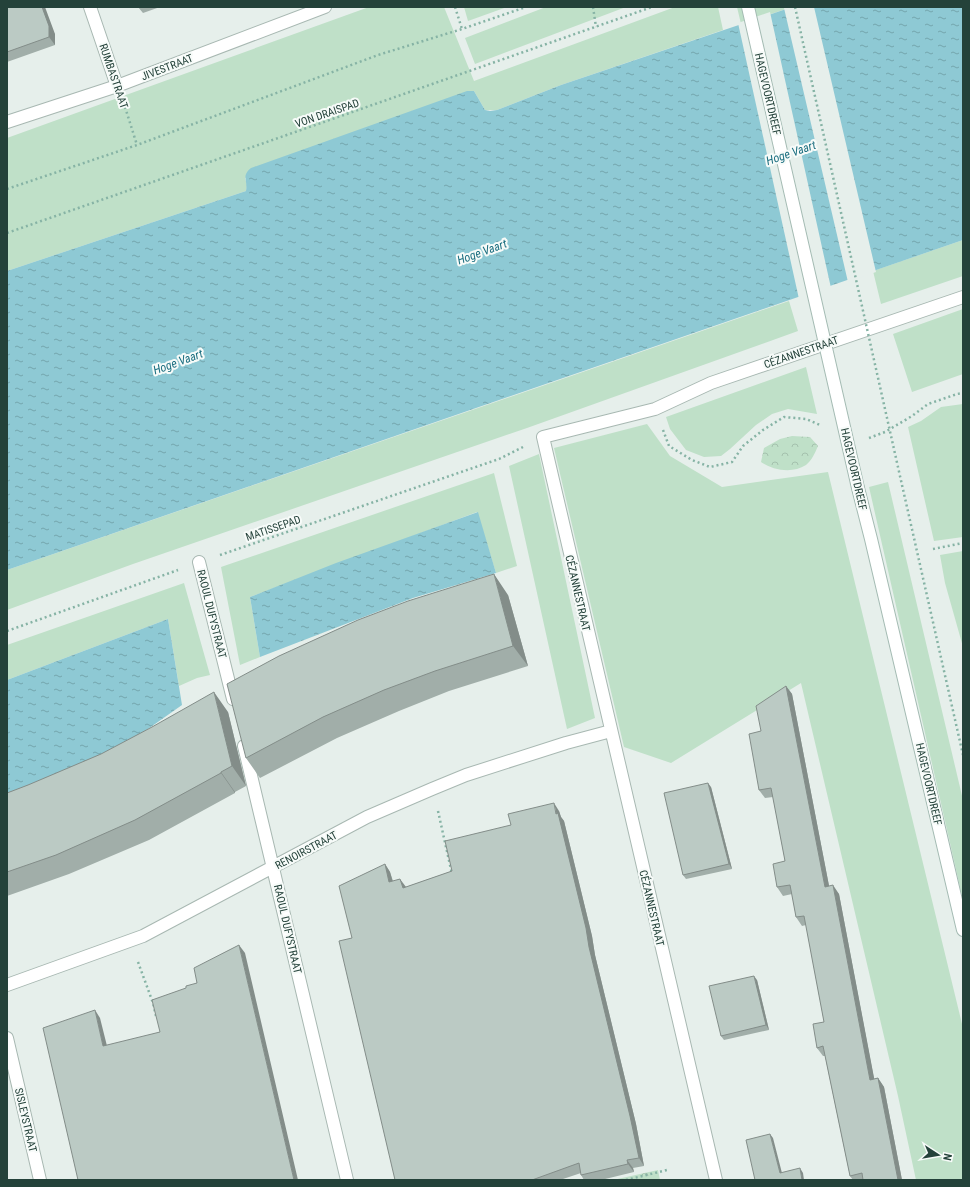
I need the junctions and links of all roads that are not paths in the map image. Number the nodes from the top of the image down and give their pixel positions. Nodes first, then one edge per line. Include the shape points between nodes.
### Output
1 (90, 7) edge
2 (324, 7) edge
3 (748, 7) edge
4 (118, 86) junction
5 (7, 122) edge
6 (963, 297) edge
7 (200, 562) road end
8 (235, 707) edge
9 (610, 731) junction
10 (242, 738) edge
11 (274, 867) junction
12 (963, 930) edge
13 (7, 985) edge
14 (7, 1038) edge
15 (40, 1180) edge
16 (347, 1180) edge
17 (716, 1180) edge

1 - 4 street, RUMBASTRAAT
2 - 4 street, JIVESTRAAT
3 - 12 street, HAGEVOORTDREEF, bridge
4 - 5 street, JIVESTRAAT
6 - 9 street, CÉZANNESTRAAT via 711,383 655,409 543,437
7 - 8 street, RAOUL DUFYSTRAAT
9 - 11 street, RENOIRSTRAAT via 466,775 367,817
9 - 17 street, CÉZANNESTRAAT
10 - 11 street, RAOUL DUFYSTRAAT
11 - 13 street, RENOIRSTRAAT via 143,936
11 - 16 street, RAOUL DUFYSTRAAT
14 - 15 street, SISLEYSTRAAT

